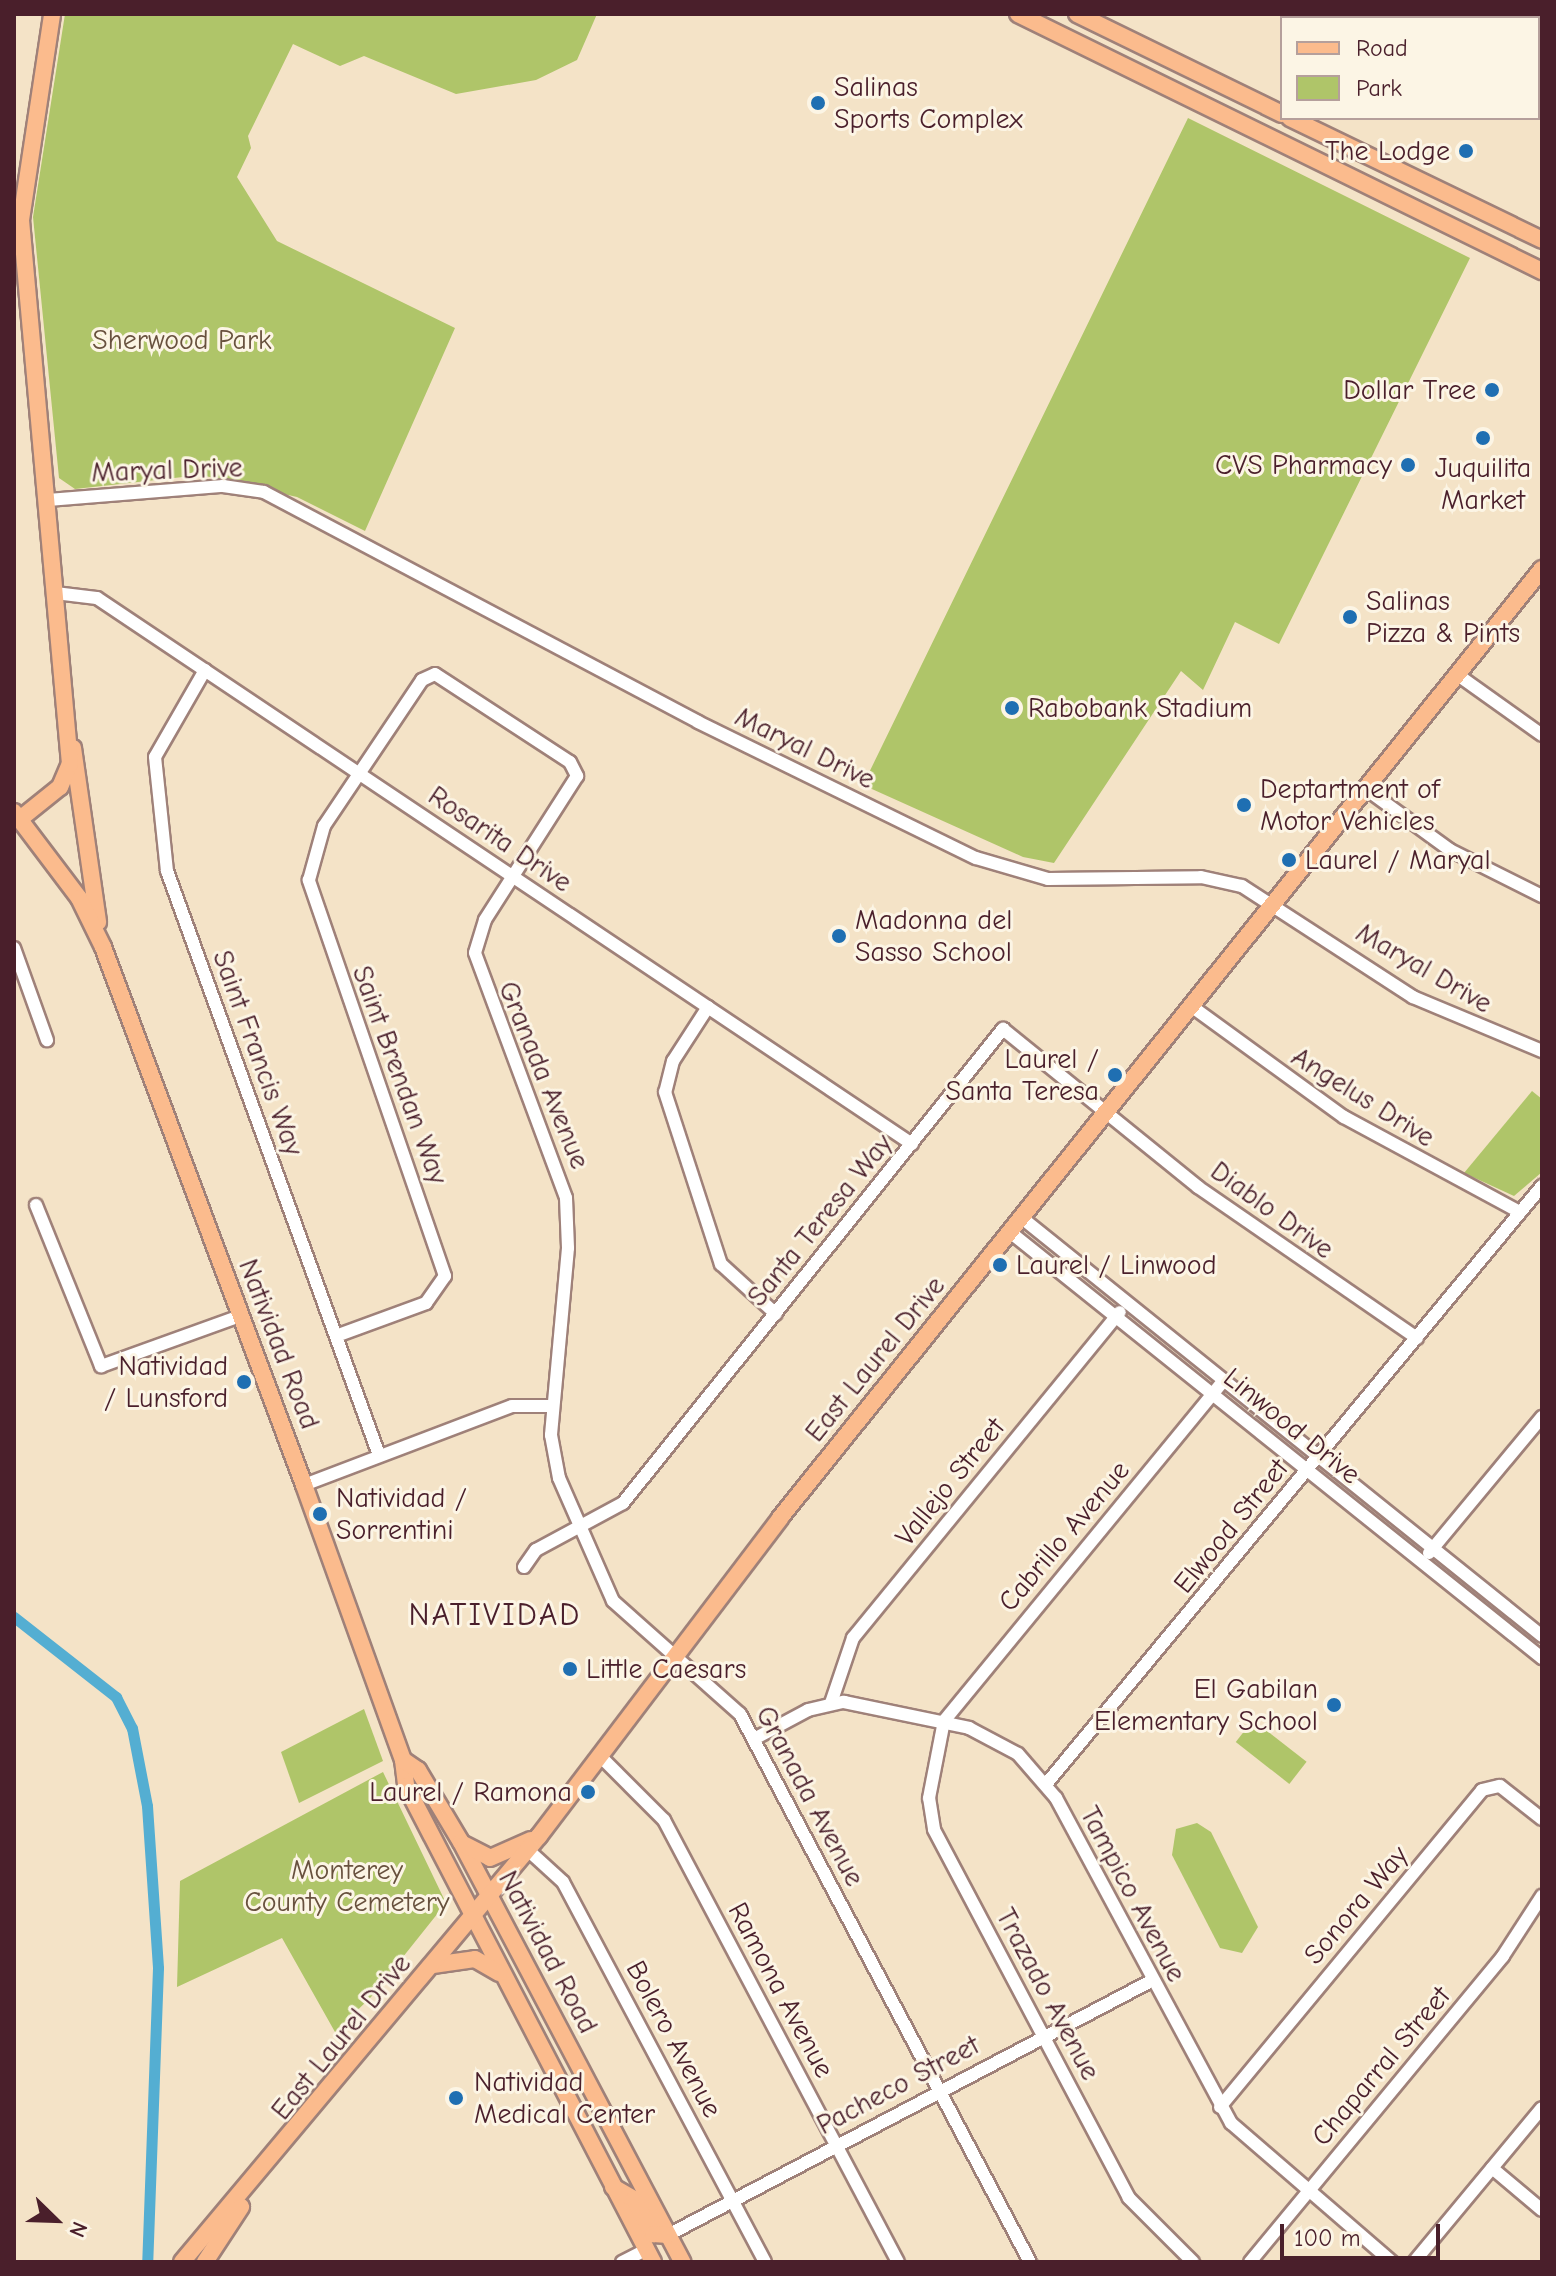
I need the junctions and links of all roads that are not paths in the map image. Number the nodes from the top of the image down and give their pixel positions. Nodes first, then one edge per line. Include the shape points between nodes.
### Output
1 (52, 14) edge
2 (1018, 14) edge
3 (1077, 14) edge
4 (1280, 113) edge
5 (1294, 120) edge
6 (1542, 240) edge
7 (1542, 271) edge
8 (48, 500) junction
9 (1542, 569) edge
10 (55, 593) junction
11 (205, 670) junction
12 (1458, 675) junction
13 (1542, 735) edge
14 (71, 746) junction
15 (360, 774) junction
16 (1366, 789) junction
17 (16, 819) edge
18 (514, 877) junction
19 (1542, 896) edge
20 (1275, 902) junction
21 (103, 947) junction
22 (14, 948) edge
23 (1191, 1006) junction
24 (708, 1007) junction
25 (47, 1040) dead end
26 (1542, 1051) edge
27 (1106, 1113) junction
28 (912, 1144) junction
29 (1542, 1186) edge
30 (36, 1205) dead end
31 (1520, 1212) junction
32 (1022, 1218) junction
33 (1010, 1232) junction
34 (1127, 1304) junction
35 (776, 1314) junction
36 (240, 1316) junction
37 (1117, 1317) junction
38 (336, 1336) junction
39 (1417, 1338) junction
40 (1223, 1381) junction
41 (1213, 1393) junction
42 (553, 1406) junction
43 (1542, 1417) edge
44 (379, 1455) junction
45 (1318, 1457) junction
46 (1308, 1470) junction
47 (304, 1485) junction
48 (578, 1529) junction
49 (1433, 1549) junction
50 (1422, 1562) junction
51 (524, 1567) dead end
52 (1542, 1636) edge
53 (1540, 1653) edge
54 (680, 1658) junction
55 (831, 1703) junction
56 (944, 1721) junction
57 (754, 1739) junction
58 (601, 1757) junction
59 (403, 1760) junction
60 (1047, 1783) junction
61 (1542, 1819) edge
62 (539, 1836) junction
63 (461, 1842) junction
64 (528, 1850) junction
65 (1542, 1896) edge
66 (490, 1897) junction
67 (473, 1915) junction
68 (433, 1965) junction
69 (503, 1976) junction
70 (1151, 1981) junction
71 (1043, 2036) junction
72 (939, 2091) junction
73 (1220, 2107) junction
74 (1542, 2108) edge
75 (835, 2146) junction
76 (1492, 2168) junction
77 (254, 2184) junction
78 (613, 2187) junction
79 (1307, 2192) junction
80 (732, 2200) junction
81 (1542, 2210) edge
82 (668, 2235) junction
83 (650, 2256) edge
84 (182, 2262) edge
85 (205, 2262) edge
86 (622, 2262) edge
87 (682, 2262) edge
88 (765, 2262) edge
89 (898, 2262) edge
90 (1030, 2262) edge
91 (1193, 2262) edge
92 (1250, 2262) edge
93 (1392, 2262) edge
94 (1414, 2262) edge

1 - 8 main road via 21,220
2 - 7 main road
3 - 4 main road
5 - 6 main road
8 - 10 main road
8 - 20 street, Maryal Drive via 223,486 264,492 698,722 1000,868 1061,880 1201,877
9 - 12 main road, East Laurel Drive
10 - 11 street, Rosarita Drive via 92,595
10 - 14 main road
11 - 15 street, Rosarita Drive
11 - 38 street, Saint Francis Way via 155,757 164,859
12 - 13 street
12 - 16 main road, East Laurel Drive
14 - 17 main road via 60,787
14 - 21 main road via 82,771
15 - 18 street, Rosarita Drive
15 - 18 street, Granada Avenue via 426,677 440,676 470,695 577,772 574,788
15 - 38 street, Saint Brendan Way via 315,842 311,899 445,1276 426,1303
16 - 19 street via 1450,850
16 - 20 main road, East Laurel Drive
17 - 21 main road via 79,898
18 - 24 street, Rosarita Drive
18 - 42 street, Granada Avenue via 482,925 475,959 564,1188 568,1248
20 - 23 main road, East Laurel Drive
20 - 26 street, Maryal Drive via 1413,997
21 - 36 main road, Natividad Road
22 - 25 street
23 - 27 main road, East Laurel Drive
23 - 31 street, Angelus Drive via 1344,1117
24 - 28 street, Rosarita Drive
24 - 35 street via 673,1061 665,1092 721,1264
27 - 28 street, Santa Teresa Way via 1003,1029
27 - 32 main road, East Laurel Drive
27 - 39 street, Diablo Drive via 1284,1250
28 - 35 street, Santa Teresa Way
29 - 31 street, Elwood Street
30 - 36 street via 101,1366
31 - 39 street, Elwood Street
32 - 33 main road, East Laurel Drive
32 - 34 street, Linwood Drive
33 - 37 street, Linwood Drive
33 - 54 main road, East Laurel Drive via 780,1518
34 - 37 street, Vallejo Street
34 - 40 street, Linwood Drive
35 - 48 street, Santa Teresa Way via 623,1503
36 - 47 main road, Natividad Road
37 - 41 street, Linwood Drive
37 - 55 street, Vallejo Street via 853,1638
38 - 44 street, Saint Francis Way
39 - 45 street, Elwood Street
40 - 41 street, Cabrillo Avenue
40 - 45 street, Linwood Drive
41 - 46 street, Linwood Drive
41 - 56 street, Cabrillo Avenue
42 - 44 street via 512,1406
42 - 48 street, Granada Avenue via 554,1461
43 - 49 street
44 - 47 street
45 - 46 street, Elwood Street
45 - 49 street, Linwood Drive
46 - 50 street, Linwood Drive
46 - 60 street, Elwood Street
47 - 59 main road, Natividad Road
48 - 51 street, Santa Teresa Way via 536,1550
48 - 54 street, Granada Avenue via 613,1601
49 - 50 street
49 - 52 street, Linwood Drive
50 - 53 street, Linwood Drive
54 - 57 street, Granada Avenue via 728,1699
54 - 58 main road, East Laurel Drive
55 - 56 street, Tampico Avenue
55 - 57 street
56 - 60 street, Tampico Avenue via 1006,1745
56 - 71 street, Trazado Avenue via 929,1787 934,1829
57 - 72 street, Granada Avenue
58 - 62 main road, East Laurel Drive
58 - 75 street, Ramona Avenue via 660,1813
59 - 63 main road, Natividad Road via 418,1770
59 - 67 main road, Natividad Road via 406,1786
60 - 70 street, Tampico Avenue
61 - 73 street, Sonora Way via 1500,1786 1482,1790
62 - 63 main road via 490,1858
62 - 64 main road, East Laurel Drive
63 - 66 main road, Natividad Road
64 - 66 main road, East Laurel Drive
64 - 80 street, Bolero Avenue via 563,1882
65 - 79 street, Chaparral Street via 1511,1946
66 - 67 main road, East Laurel Drive
66 - 82 main road, Natividad Road
67 - 68 main road, East Laurel Drive
67 - 69 main road, Natividad Road
68 - 69 main road via 475,1959
68 - 77 main road, East Laurel Drive
69 - 78 main road, Natividad Road
70 - 71 street, Pacheco Street
70 - 73 street, Tampico Avenue
71 - 72 street, Pacheco Street
71 - 91 street, Trazado Avenue via 1129,2198
72 - 75 street, Pacheco Street
72 - 90 street, Granada Avenue
73 - 79 street, Tampico Avenue via 1248,2143
74 - 76 street
75 - 80 street, Pacheco Street
75 - 89 street, Ramona Avenue
76 - 81 street
76 - 94 street
77 - 84 main road, East Laurel Drive
77 - 85 main road, East Laurel Drive
78 - 82 main road via 634,2199 653,2234
78 - 83 main road, Natividad Road
79 - 92 street, Chaparral Street
79 - 93 street, Tampico Avenue
80 - 82 street, Pacheco Street
80 - 88 street, Bolero Avenue
82 - 87 main road, Natividad Road
83 - 86 street

